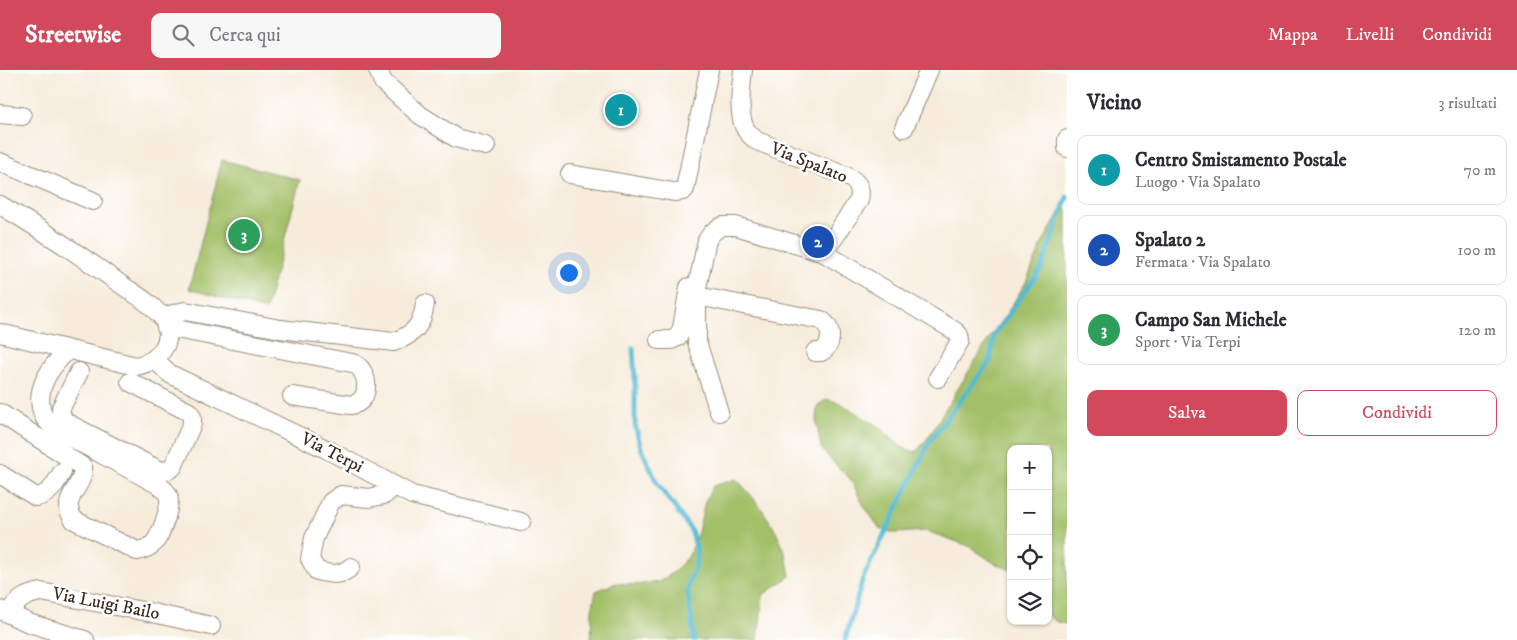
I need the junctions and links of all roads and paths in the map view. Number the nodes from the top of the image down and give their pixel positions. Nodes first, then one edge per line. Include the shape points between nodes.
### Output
1 (378, 70) edge
2 (709, 70) edge
3 (743, 70) edge
4 (929, 70) edge
5 (0, 114) edge
6 (22, 116) dead end
7 (904, 128) dead end
8 (1067, 139) edge
9 (486, 146) dead end
10 (1067, 148) edge
11 (0, 162) edge
12 (570, 174) dead end
13 (93, 201) dead end
14 (0, 205) edge
15 (705, 253) junction
16 (824, 253) junction
17 (697, 296) junction
18 (425, 304) dead end
19 (164, 322) junction
20 (0, 333) edge
21 (659, 340) dead end
22 (68, 350) junction
23 (815, 352) dead end
24 (154, 359) junction
25 (79, 372) dead end
26 (938, 378) dead end
27 (130, 382) dead end
28 (292, 396) dead end
29 (719, 412) dead end
30 (0, 413) edge
31 (114, 454) junction
32 (64, 465) junction
33 (0, 474) edge
34 (395, 486) junction
35 (521, 522) dead end
36 (351, 567) dead end
37 (4, 611) edge
38 (211, 626) dead end
39 (85, 640) edge

1 - 9 street via 383,82 420,115 456,138
2 - 12 street via 685,189 674,192
3 - 16 street, Via Spalato via 741,116 750,136 757,142 846,176 858,185 859,200
4 - 7 street
5 - 6 street
8 - 10 street
11 - 13 street
14 - 19 street via 90,262 151,306
15 - 16 street via 707,240 723,226 736,226
15 - 17 street
15 - 21 street via 692,262 678,337
16 - 26 street via 959,335 960,341
17 - 23 street via 821,320 830,331 828,346 821,352
17 - 29 street via 697,342
18 - 19 street via 414,331 394,342 280,329 185,311
19 - 24 street via 165,348
19 - 28 street via 357,364 364,375 366,389 361,402 356,405
20 - 22 street
22 - 24 street via 136,366
22 - 31 street via 54,363 43,381 40,401 43,416 55,429
24 - 34 street, Via Terpi via 170,374
25 - 31 street via 61,408 61,415 65,422
27 - 31 street via 189,412 192,424 173,467 168,470
30 - 32 street
31 - 32 street via 164,489 168,496 168,514 155,542 144,550 137,551 74,520 68,505 84,473 83,467
32 - 33 street via 49,492 36,497
34 - 35 street, Via Terpi via 412,495
34 - 36 street via 384,495 369,498 341,495 331,502 314,538 310,559 317,571 344,573
37 - 38 street, Via Luigi Bailo via 33,593 41,592
37 - 39 street, Via Luigi Bailo via 29,623

